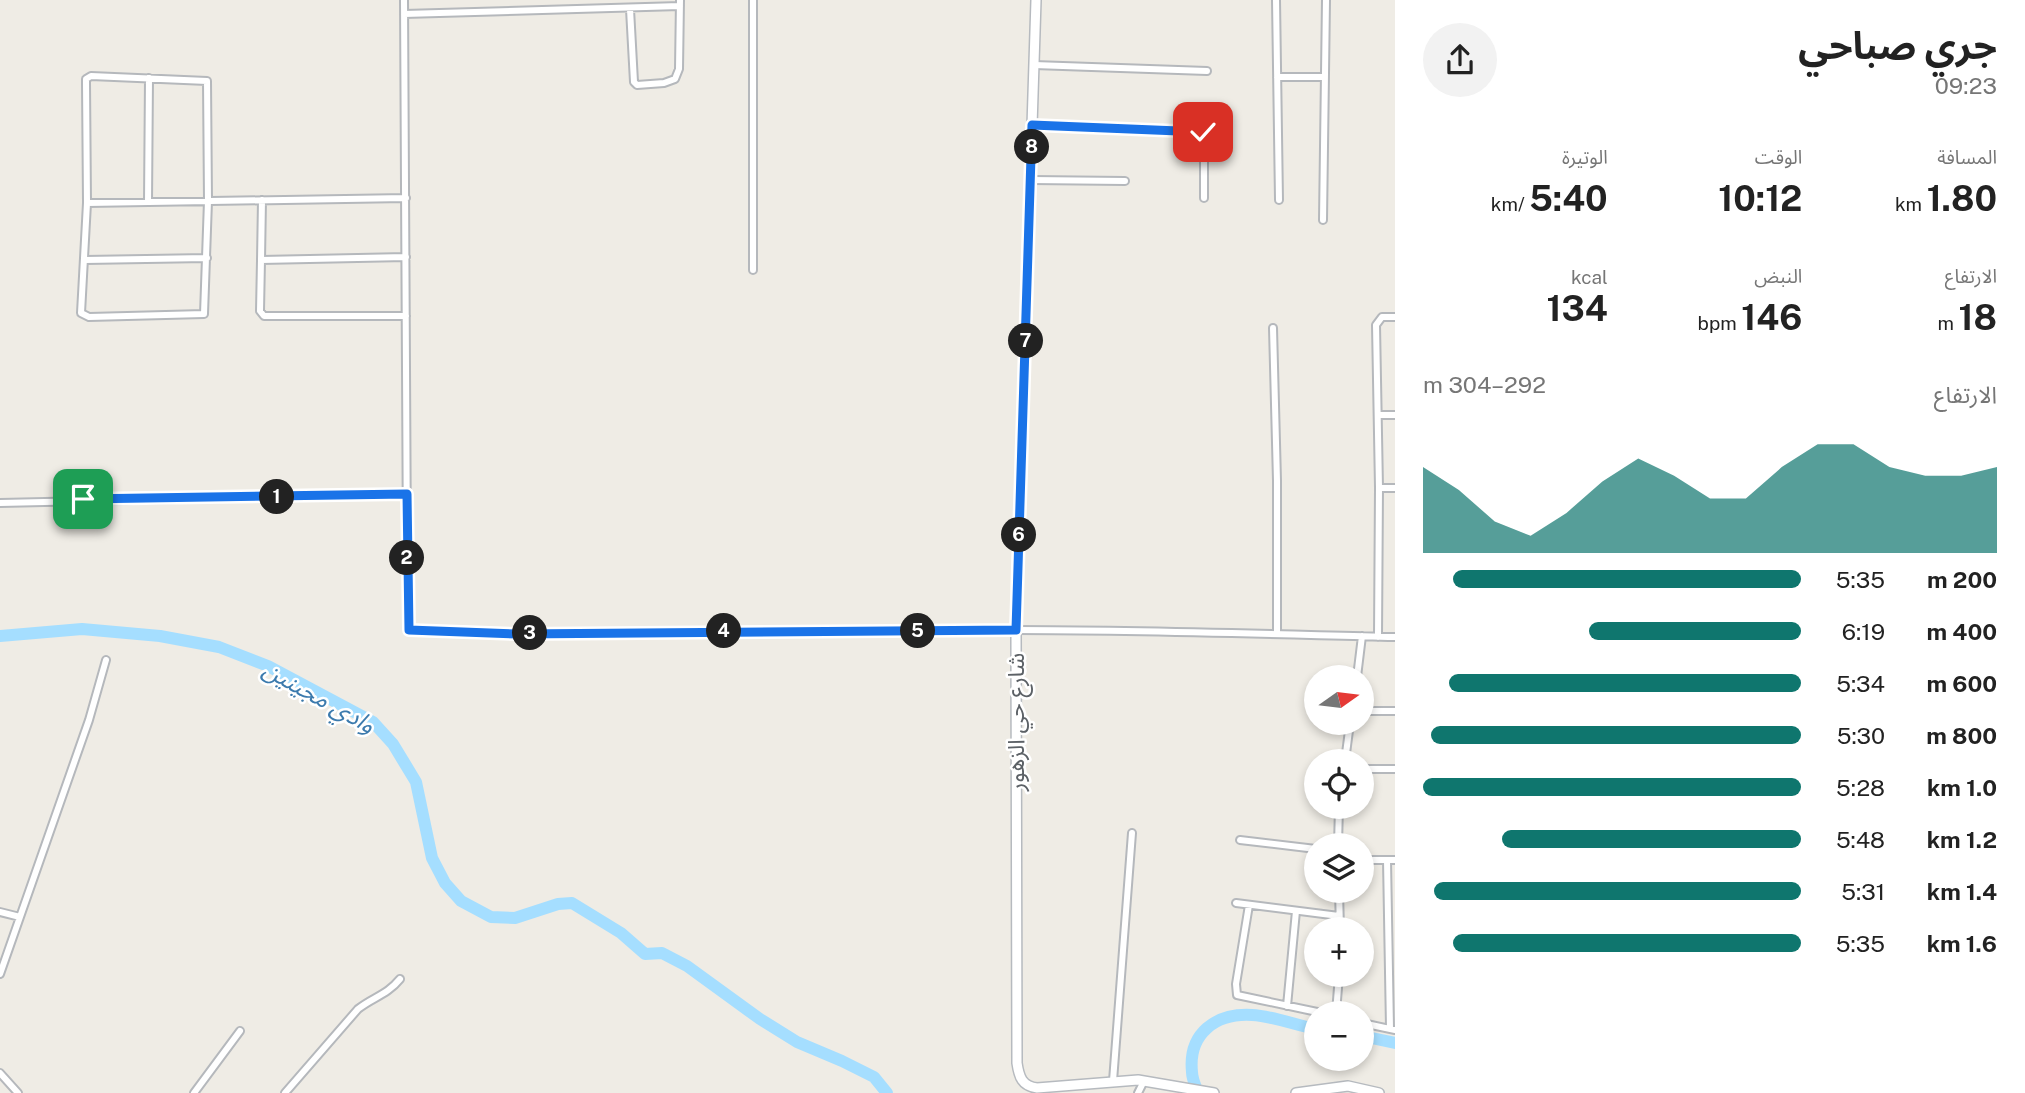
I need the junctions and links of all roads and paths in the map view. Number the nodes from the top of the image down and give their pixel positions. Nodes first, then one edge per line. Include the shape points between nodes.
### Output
1 (404, 0) edge
2 (653, 0) edge
3 (753, 0) edge
4 (1036, 0) edge
5 (1276, 0) edge
6 (1326, 0) edge
7 (680, 3) edge
8 (647, 8) junction
9 (630, 9) junction
10 (404, 14) junction
11 (1034, 65) junction
12 (1207, 71) dead end
13 (1277, 77) junction
14 (1325, 77) junction
15 (149, 78) junction
16 (1032, 125) junction
17 (1031, 180) junction
18 (1125, 181) dead end
19 (406, 198) junction
20 (1204, 198) dead end
21 (262, 200) junction
22 (1279, 200) dead end
23 (208, 201) junction
24 (148, 202) junction
25 (87, 203) junction
26 (1323, 220) dead end
27 (406, 257) junction
28 (207, 258) junction
29 (85, 260) junction
30 (261, 260) junction
31 (753, 270) dead end
32 (406, 316) junction
33 (1395, 317) edge
34 (1273, 328) dead end
35 (1379, 415) junction
36 (1395, 415) edge
37 (1379, 488) junction
38 (1395, 488) edge
39 (407, 494) junction
40 (0, 503) edge
41 (1016, 630) junction
42 (1277, 633) junction
43 (1362, 636) junction
44 (1378, 637) junction
45 (1395, 637) edge
46 (106, 660) dead end
47 (1358, 665) edge
48 (1374, 711) edge
49 (1395, 711) edge
50 (1374, 769) edge
51 (1395, 769) edge
52 (1132, 833) dead end
53 (1240, 840) dead end
54 (1304, 848) edge
55 (1391, 860) edge
56 (1236, 903) dead end
57 (1339, 903) edge
58 (1249, 905) junction
59 (1296, 911) junction
60 (0, 912) edge
61 (1339, 916) joint
62 (20, 917) junction
63 (0, 974) edge
64 (400, 979) dead end
65 (1287, 1006) junction
66 (1304, 1009) edge
67 (1374, 1025) edge
68 (1392, 1029) edge
69 (240, 1031) dead end
70 (0, 1073) edge
71 (1113, 1081) junction
72 (1144, 1081) junction
73 (1055, 1090) edge
74 (18, 1093) edge
75 (194, 1093) edge
76 (285, 1093) edge
77 (1138, 1093) edge
78 (1214, 1093) edge
79 (1296, 1093) edge
80 (1379, 1093) edge

1 - 10 street
2 - 8 street
3 - 31 street
4 - 11 street, شارع حي الزهور
5 - 13 street
6 - 14 street
7 - 8 street
7 - 9 street via 678,75 671,82 637,85 633,80
8 - 9 street
9 - 10 street
10 - 19 street
11 - 12 street
11 - 16 street, شارع حي الزهور
13 - 14 street
13 - 22 street
14 - 26 street
15 - 23 street via 207,81
15 - 24 street
15 - 25 street via 91,75 86,79
16 - 17 street, شارع حي الزهور
16 - 20 street via 1198,130 1204,135
17 - 18 street
17 - 41 street, شارع حي الزهور
19 - 21 street
19 - 27 street
21 - 23 street
21 - 30 street
23 - 24 street
23 - 28 street
24 - 25 street
25 - 29 street
27 - 30 street
27 - 32 street
28 - 29 street
28 - 29 street via 204,314 89,317 81,313
30 - 32 street via 260,311 264,316
32 - 39 street
33 - 35 street via 1382,317 1376,325
34 - 42 street
35 - 36 street
35 - 37 street
37 - 38 street
37 - 44 street
39 - 40 street
39 - 41 street via 409,630 517,634
41 - 42 street
41 - 73 street, شارع حي الزهور via 1017,1063 1028,1086
42 - 43 street
43 - 44 street
43 - 47 street
44 - 45 street
46 - 62 street
48 - 49 street
50 - 51 street
52 - 71 street
53 - 54 street
55 - 68 street
56 - 58 street
57 - 61 street
58 - 59 street
58 - 65 street via 1237,995
59 - 61 street
59 - 65 street
60 - 62 street
62 - 63 street
64 - 76 street via 358,1009
65 - 66 street
67 - 68 street
69 - 75 street
70 - 74 street
71 - 72 street, شارع حي الزهور
71 - 73 street, شارع حي الزهور
72 - 77 street
72 - 78 street, شارع حي الزهور
79 - 80 street via 1335,1086

